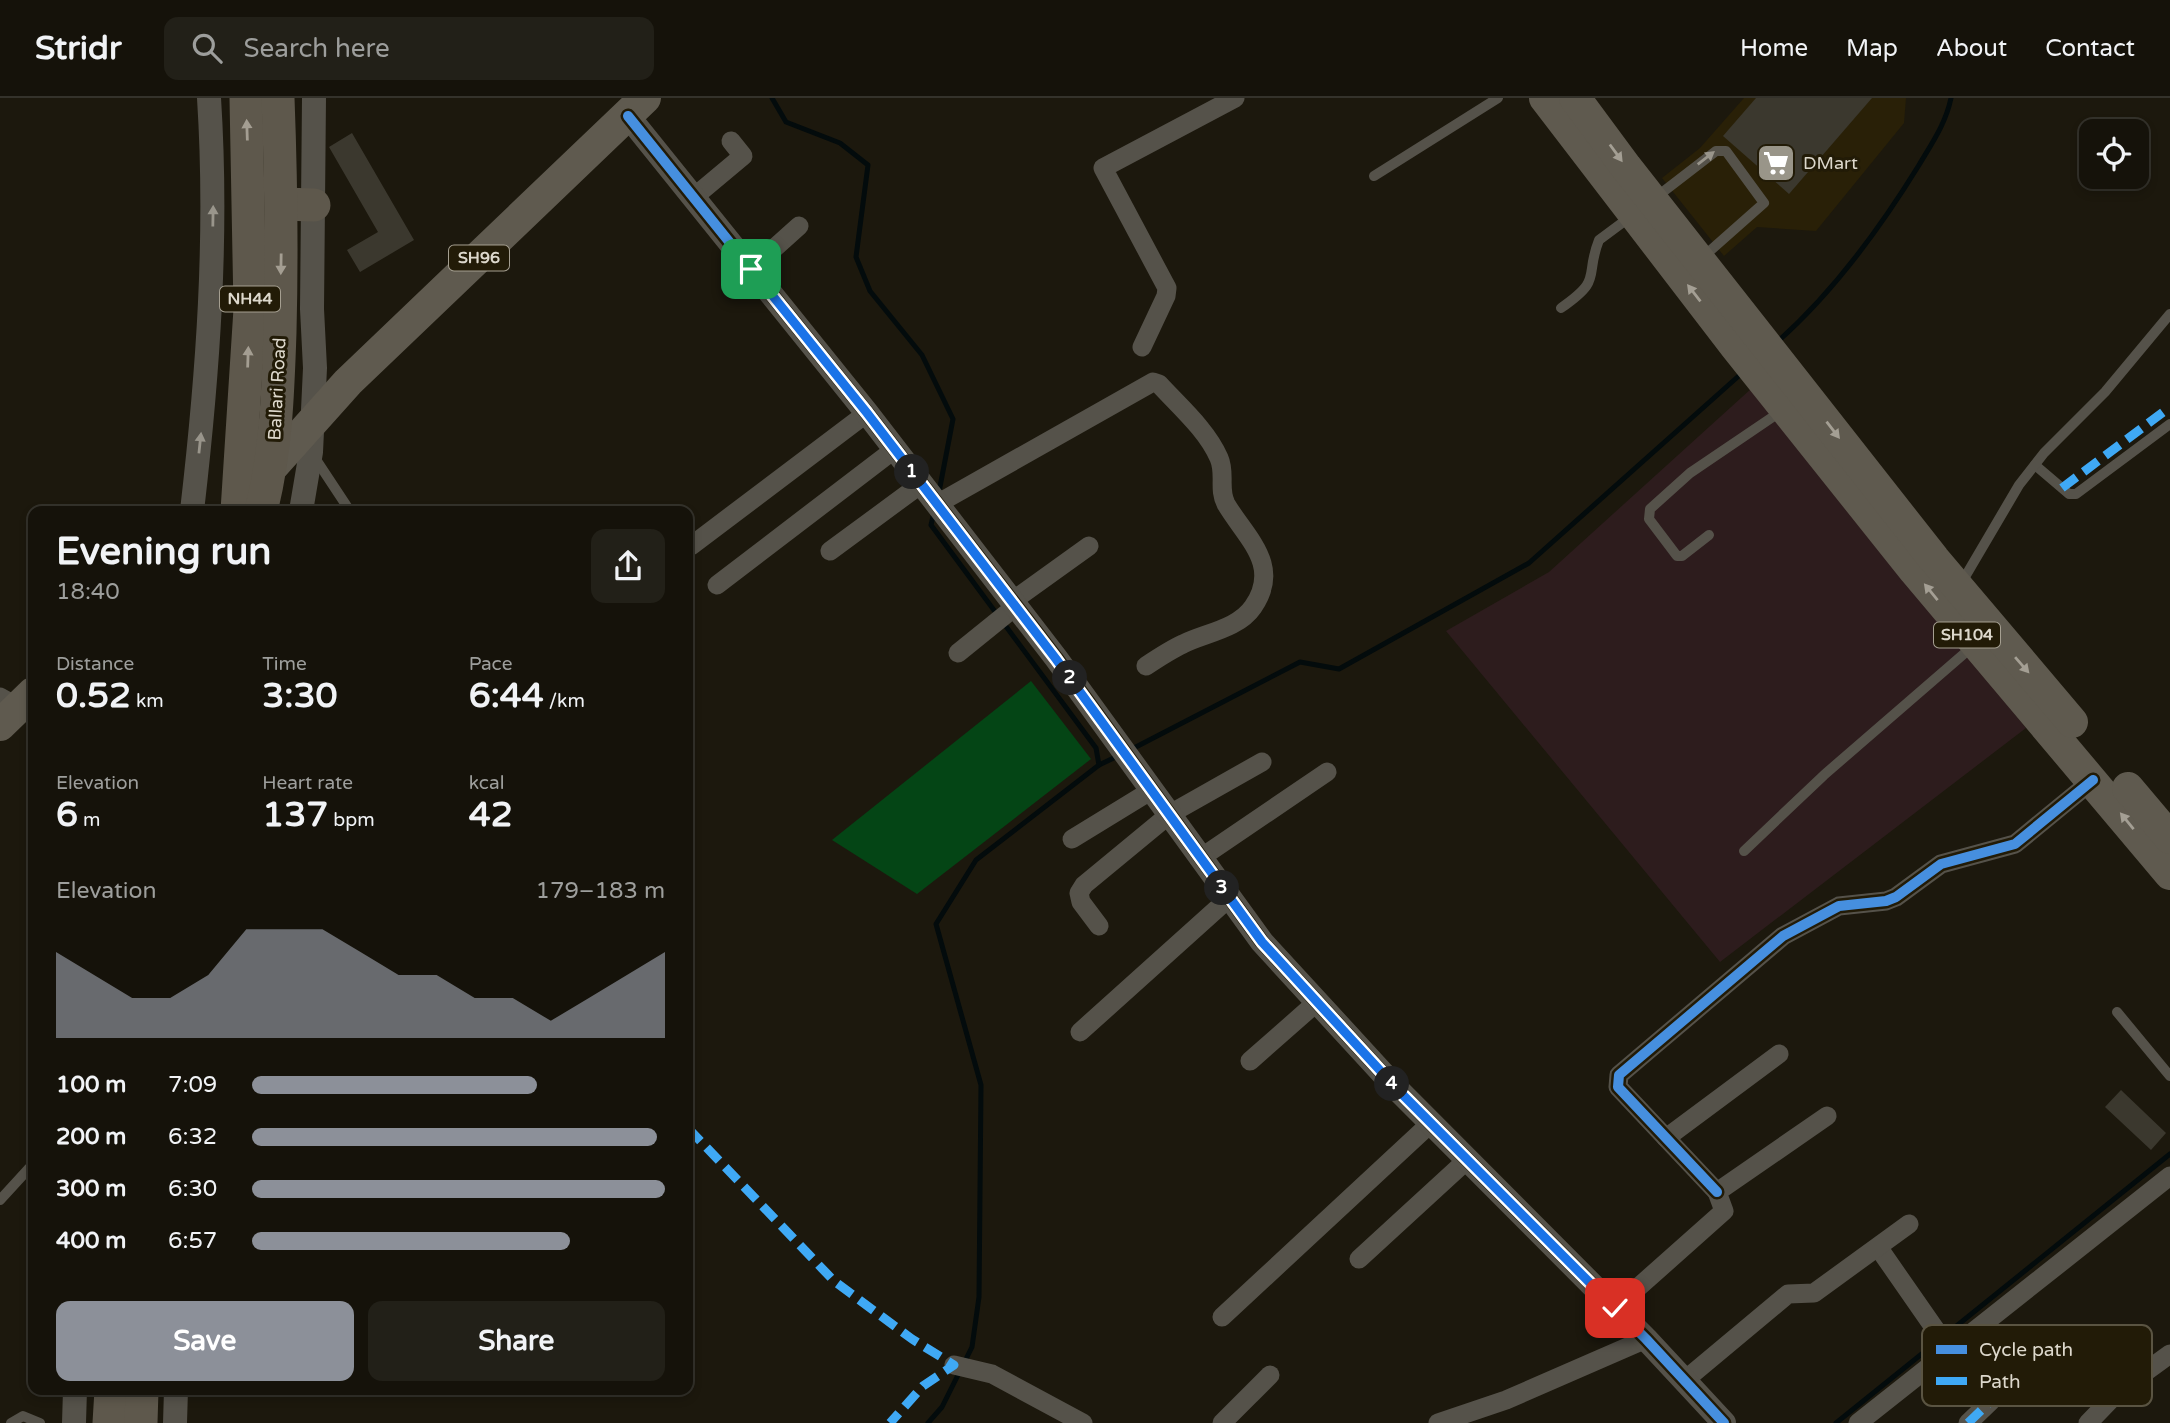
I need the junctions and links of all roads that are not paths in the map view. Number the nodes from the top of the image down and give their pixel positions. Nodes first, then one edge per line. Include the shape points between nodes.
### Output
1 (209, 98) edge
2 (246, 98) edge
3 (278, 98) edge
4 (314, 98) edge
5 (1236, 98) edge
6 (1498, 98) edge
7 (1545, 98) edge
8 (1576, 98) edge
9 (636, 107) edge
10 (731, 141) dead end
11 (1374, 176) dead end
12 (694, 197) junction
13 (298, 204) junction
14 (1643, 207) junction
15 (799, 226) dead end
16 (1699, 261) junction
17 (751, 269) junction
18 (1561, 309) dead end
19 (2170, 314) edge
20 (1745, 339) junction
21 (1142, 347) dead end
22 (1788, 392) junction
23 (867, 413) junction
24 (313, 418) junction
25 (2170, 424) edge
26 (895, 449) junction
27 (311, 452) junction
28 (2035, 465) junction
29 (272, 468) junction
30 (930, 496) junction
31 (192, 506) edge
32 (240, 506) edge
33 (242, 506) edge
34 (302, 506) edge
35 (347, 506) edge
36 (1709, 535) dead end
37 (693, 544) edge
38 (1089, 546) dead end
39 (831, 551) dead end
40 (717, 584) dead end
41 (1958, 589) junction
42 (1013, 605) junction
43 (1983, 638) junction
44 (958, 653) dead end
45 (1146, 666) dead end
46 (1262, 762) dead end
47 (1327, 772) dead end
48 (2093, 780) junction
49 (1152, 790) junction
50 (1170, 814) junction
51 (2165, 822) edge
52 (1072, 839) dead end
53 (1744, 851) dead end
54 (1199, 859) junction
55 (2170, 874) edge
56 (1229, 898) junction
57 (1099, 926) dead end
58 (1317, 1002) junction
59 (2117, 1012) dead end
60 (1080, 1032) dead end
61 (1779, 1054) dead end
62 (1250, 1061) dead end
63 (2170, 1076) edge
64 (1827, 1116) dead end
65 (1431, 1123) junction
66 (1665, 1138) junction
67 (1468, 1159) junction
68 (28, 1169) edge
69 (2170, 1176) edge
70 (1717, 1192) junction
71 (0, 1200) edge
72 (1909, 1224) dead end
73 (1878, 1247) junction
74 (1359, 1259) dead end
75 (1615, 1308) junction
76 (1222, 1317) dead end
77 (1932, 1325) edge
78 (1985, 1325) edge
79 (1646, 1339) junction
80 (2170, 1353) edge
81 (954, 1365) dead end
82 (2152, 1366) edge
83 (1922, 1374) edge
84 (1270, 1375) dead end
85 (1685, 1380) junction
86 (75, 1395) edge
87 (111, 1395) edge
88 (142, 1395) edge
89 (177, 1395) edge
90 (1986, 1406) edge
91 (2104, 1406) edge
92 (10, 1423) edge
93 (40, 1423) edge
94 (74, 1423) edge
95 (109, 1423) edge
96 (141, 1423) edge
97 (175, 1423) edge
98 (1083, 1423) edge
99 (1222, 1423) edge
100 (1438, 1423) edge
101 (1724, 1423) edge
102 (1858, 1423) edge
103 (1968, 1423) edge
104 (2088, 1423) edge

31 -> 1 street via 211,317
32 -> 2 highway, Ballari Road / NH44 via 250,309
3 - 13 highway, Ballari Road / NH44
4 - 13 street
5 - 21 street via 1103,168 1167,288
6 - 11 lane
7 - 14 main road, SH104
8 -> 14 main road, SH104
9 - 12 street
9 - 24 main road, SH96
10 - 12 street via 743,156
12 - 17 street
13 - 24 street
13 -> 29 highway, Ballari Road / NH44
14 - 16 main road, SH104
14 -> 16 lane via 1721,149 1763,199 1761,208
14 - 18 lane via 1599,240 1588,286
20 -> 14 main road, SH104
15 - 17 street
16 - 20 main road, SH104
17 - 23 street
19 - 28 lane via 2105,392
20 - 22 main road, SH104
22 - 36 lane via 1650,509 1649,519 1677,556
22 -> 41 main road, SH104
43 -> 22 main road, SH104
23 - 26 street
23 - 37 street
24 - 27 street
24 - 29 main road, SH96
25 - 28 lane via 2077,494 2070,494
26 - 30 street
26 - 40 street
27 - 34 street
27 - 35 lane
28 - 41 lane via 2018,485
29 - 33 highway, Ballari Road / NH44
30 - 39 street
30 - 42 street
30 - 45 street via 1153,382 1159,384 1218,456 1225,474 1221,492 1225,502 1259,551 1265,568 1253,608 1237,622 1182,644
38 - 42 street
41 - 43 main road, SH104
42 - 44 street
42 - 49 street
43 - 48 main road, SH104
43 -> 51 main road, SH104
43 - 53 lane via 1824,775
46 - 50 street
47 - 54 street
55 -> 48 main road, SH104
48 - 66 street via 2015,844 1941,864 1896,897 1839,906 1783,936 1633,1061 1619,1075 1618,1087
49 - 50 street
49 - 52 street
50 - 54 street
50 - 57 street via 1084,885 1079,893 1081,902
54 - 56 street
56 - 58 street
56 - 60 street
58 - 62 street
58 - 65 street
59 - 63 lane
61 - 66 street
64 - 70 street
65 - 67 street
65 - 76 street
66 - 70 street
67 - 74 street
67 - 75 street
68 - 71 lane
69 - 78 street
70 - 75 street via 1724,1211
72 - 73 street
73 - 77 street
73 - 85 street via 1814,1293 1788,1294
75 - 79 street
79 - 85 street
79 - 100 street via 1506,1400
80 - 82 street
81 - 98 street via 992,1374
83 - 102 street
84 - 99 street
85 - 101 street
86 - 94 street
87 - 95 highway
88 - 96 highway
89 - 97 street
90 - 103 street
91 - 104 street
92 - 93 lane via 23,1416

